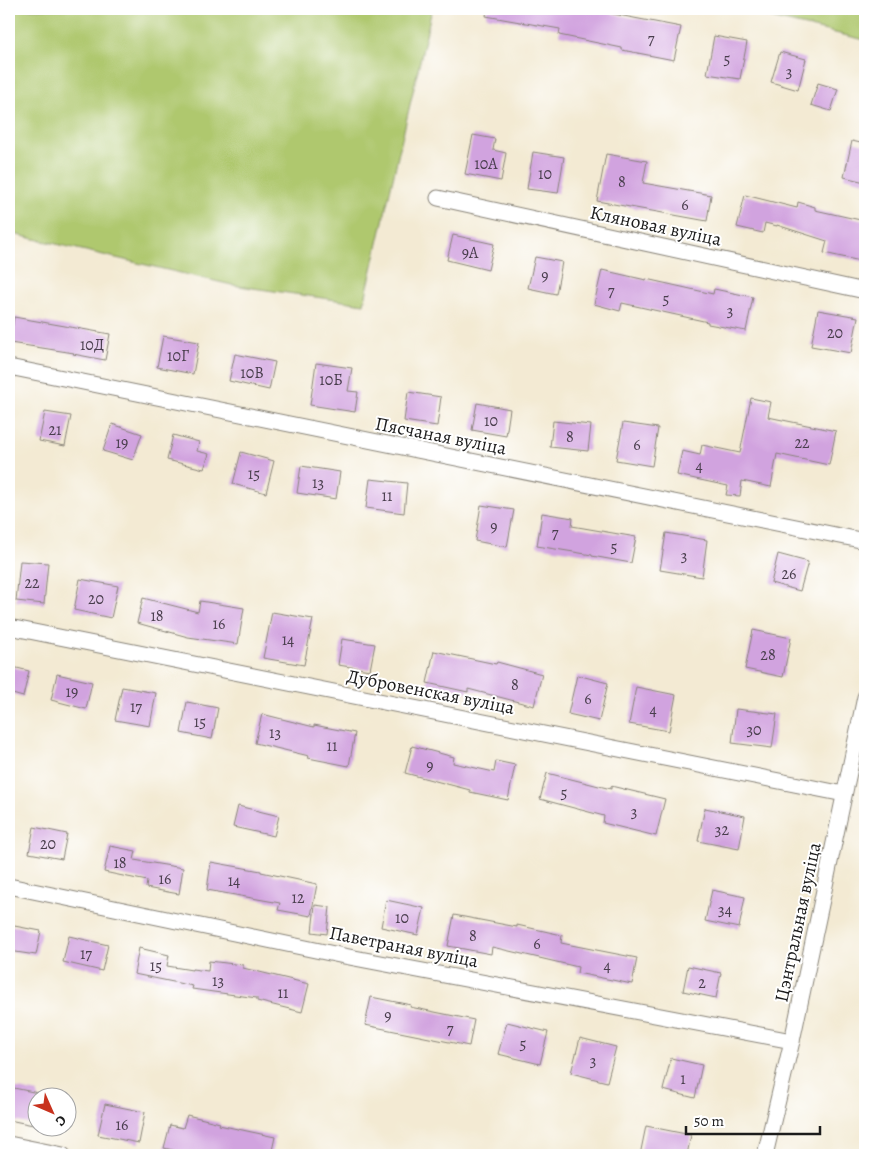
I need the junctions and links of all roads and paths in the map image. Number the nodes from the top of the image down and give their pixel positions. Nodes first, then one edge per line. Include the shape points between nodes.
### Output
1 (438, 198) dead end
2 (865, 291) edge
3 (9, 367) edge
4 (865, 541) edge
5 (9, 628) edge
6 (865, 697) edge
7 (844, 794) junction
8 (9, 886) edge
9 (792, 1041) junction
10 (9, 1144) edge
11 (63, 1155) edge
12 (765, 1155) edge

1 - 2 street, Кляновая вуліца
3 - 4 street, Пясчаная вуліца
5 - 7 street, Дубровенская вуліца
6 - 7 street, Цэнтральная вуліца
7 - 9 street, Цэнтральная вуліца
8 - 9 street, Паветраная вуліца via 344,956
9 - 12 street, Цэнтральная вуліца
10 - 11 street

